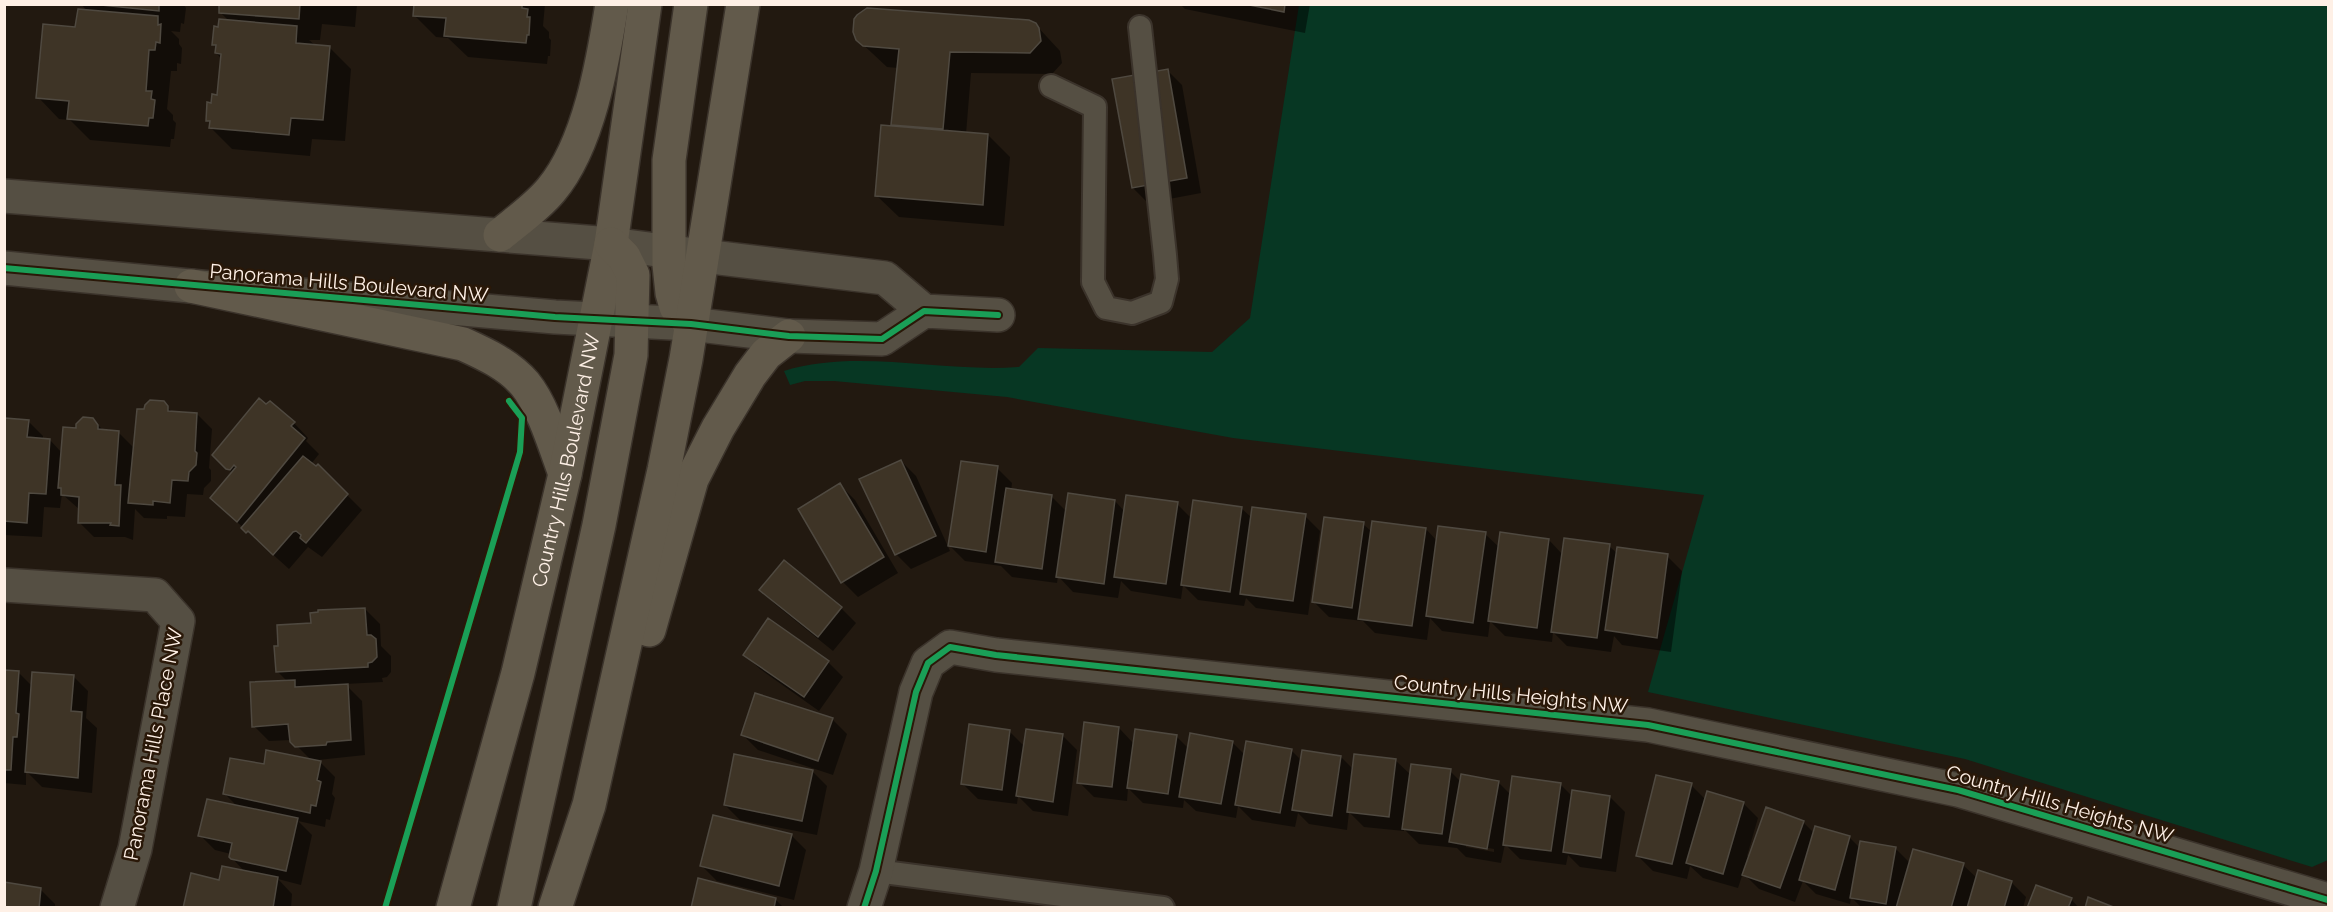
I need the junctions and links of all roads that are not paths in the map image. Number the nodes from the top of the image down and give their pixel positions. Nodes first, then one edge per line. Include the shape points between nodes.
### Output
1 (612, 4) edge
2 (645, 4) edge
3 (691, 4) edge
4 (743, 4) edge
5 (1140, 27) dead end
6 (1051, 86) dead end
7 (4, 196) edge
8 (500, 235) junction
9 (611, 244) junction
10 (669, 251) junction
11 (703, 256) junction
12 (4, 268) edge
13 (191, 286) junction
14 (924, 311) junction
15 (998, 315) dead end
16 (595, 319) junction
17 (632, 321) junction
18 (691, 324) junction
19 (789, 336) junction
20 (565, 474) junction
21 (4, 585) edge
22 (589, 805) junction
23 (876, 871) junction
24 (2328, 900) edge
25 (117, 908) edge
26 (453, 908) edge
27 (514, 908) edge
28 (555, 908) edge
29 (864, 908) edge
30 (1163, 908) edge

1 - 8 main road via 597,84 571,157 552,189
2 - 9 main road, Country Hills Boulevard NW
3 - 10 main road via 669,160
4 - 11 main road
5 - 6 lane via 1167,279 1161,302 1132,313 1106,308 1093,282 1095,107
7 - 8 street
8 - 9 street
9 - 10 street
9 - 16 main road, Country Hills Boulevard NW
9 - 17 main road via 624,257 633,275
10 - 11 street
10 - 18 main road via 676,307
11 - 14 street via 885,278
11 - 18 main road
12 - 13 street, Panorama Hills Boulevard NW
13 - 16 street, Panorama Hills Boulevard NW
13 - 20 main road via 463,344 495,359 525,384 548,424
14 - 15 street
14 - 19 street, Panorama Hills Boulevard NW via 882,339
16 - 17 street, Panorama Hills Boulevard NW
16 - 20 main road, Country Hills Boulevard NW
17 - 18 street, Panorama Hills Boulevard NW
17 - 27 main road via 631,355 599,525
18 - 19 street, Panorama Hills Boulevard NW
18 - 22 main road via 664,470
19 - 22 main road via 766,354 750,375 692,479 626,708
20 - 26 main road, Country Hills Boulevard NW via 518,673
21 - 25 street, Panorama Hills Place NW via 155,594 178,621 135,849
22 - 28 main road
23 - 24 street, Country Hills Heights NW via 916,692 928,663 950,647 1648,725 1958,790
23 - 29 street, Country Hills Heights NW
23 - 30 lane

